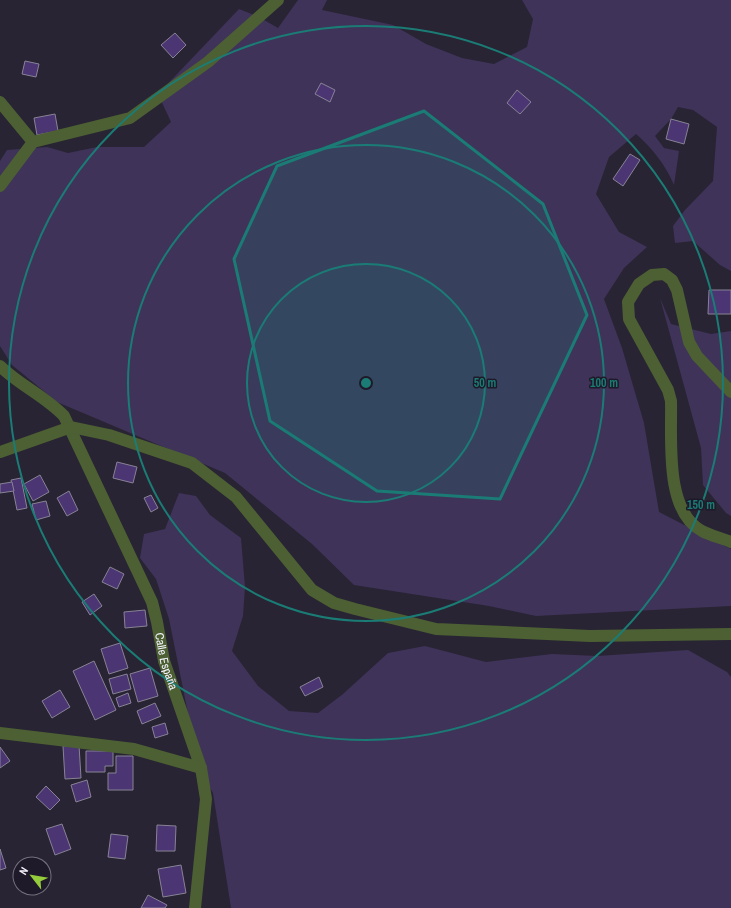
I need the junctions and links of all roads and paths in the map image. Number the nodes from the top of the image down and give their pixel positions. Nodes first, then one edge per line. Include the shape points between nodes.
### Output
1 (278, 0) edge
2 (0, 102) edge
3 (33, 142) junction
4 (0, 186) edge
5 (0, 366) edge
6 (731, 392) edge
7 (71, 427) junction
8 (0, 452) edge
9 (731, 542) edge
10 (731, 634) edge
11 (0, 733) edge
12 (200, 768) junction
13 (195, 908) edge

1 - 3 street via 208,62 130,118
2 - 3 street
3 - 4 street
5 - 7 street, Calle España via 9,375 54,405
6 - 9 street via 698,356 689,342 677,290 672,280 664,274 652,275 639,284 628,302 629,319 668,390 671,401 674,486 678,499 683,512 701,530
7 - 8 street
7 - 10 street via 109,435 192,463 236,497 312,590 334,603 436,629 590,636
7 - 12 street, Calle España via 152,602 164,661
11 - 12 street via 134,749
12 - 13 street, Calle España via 206,799

